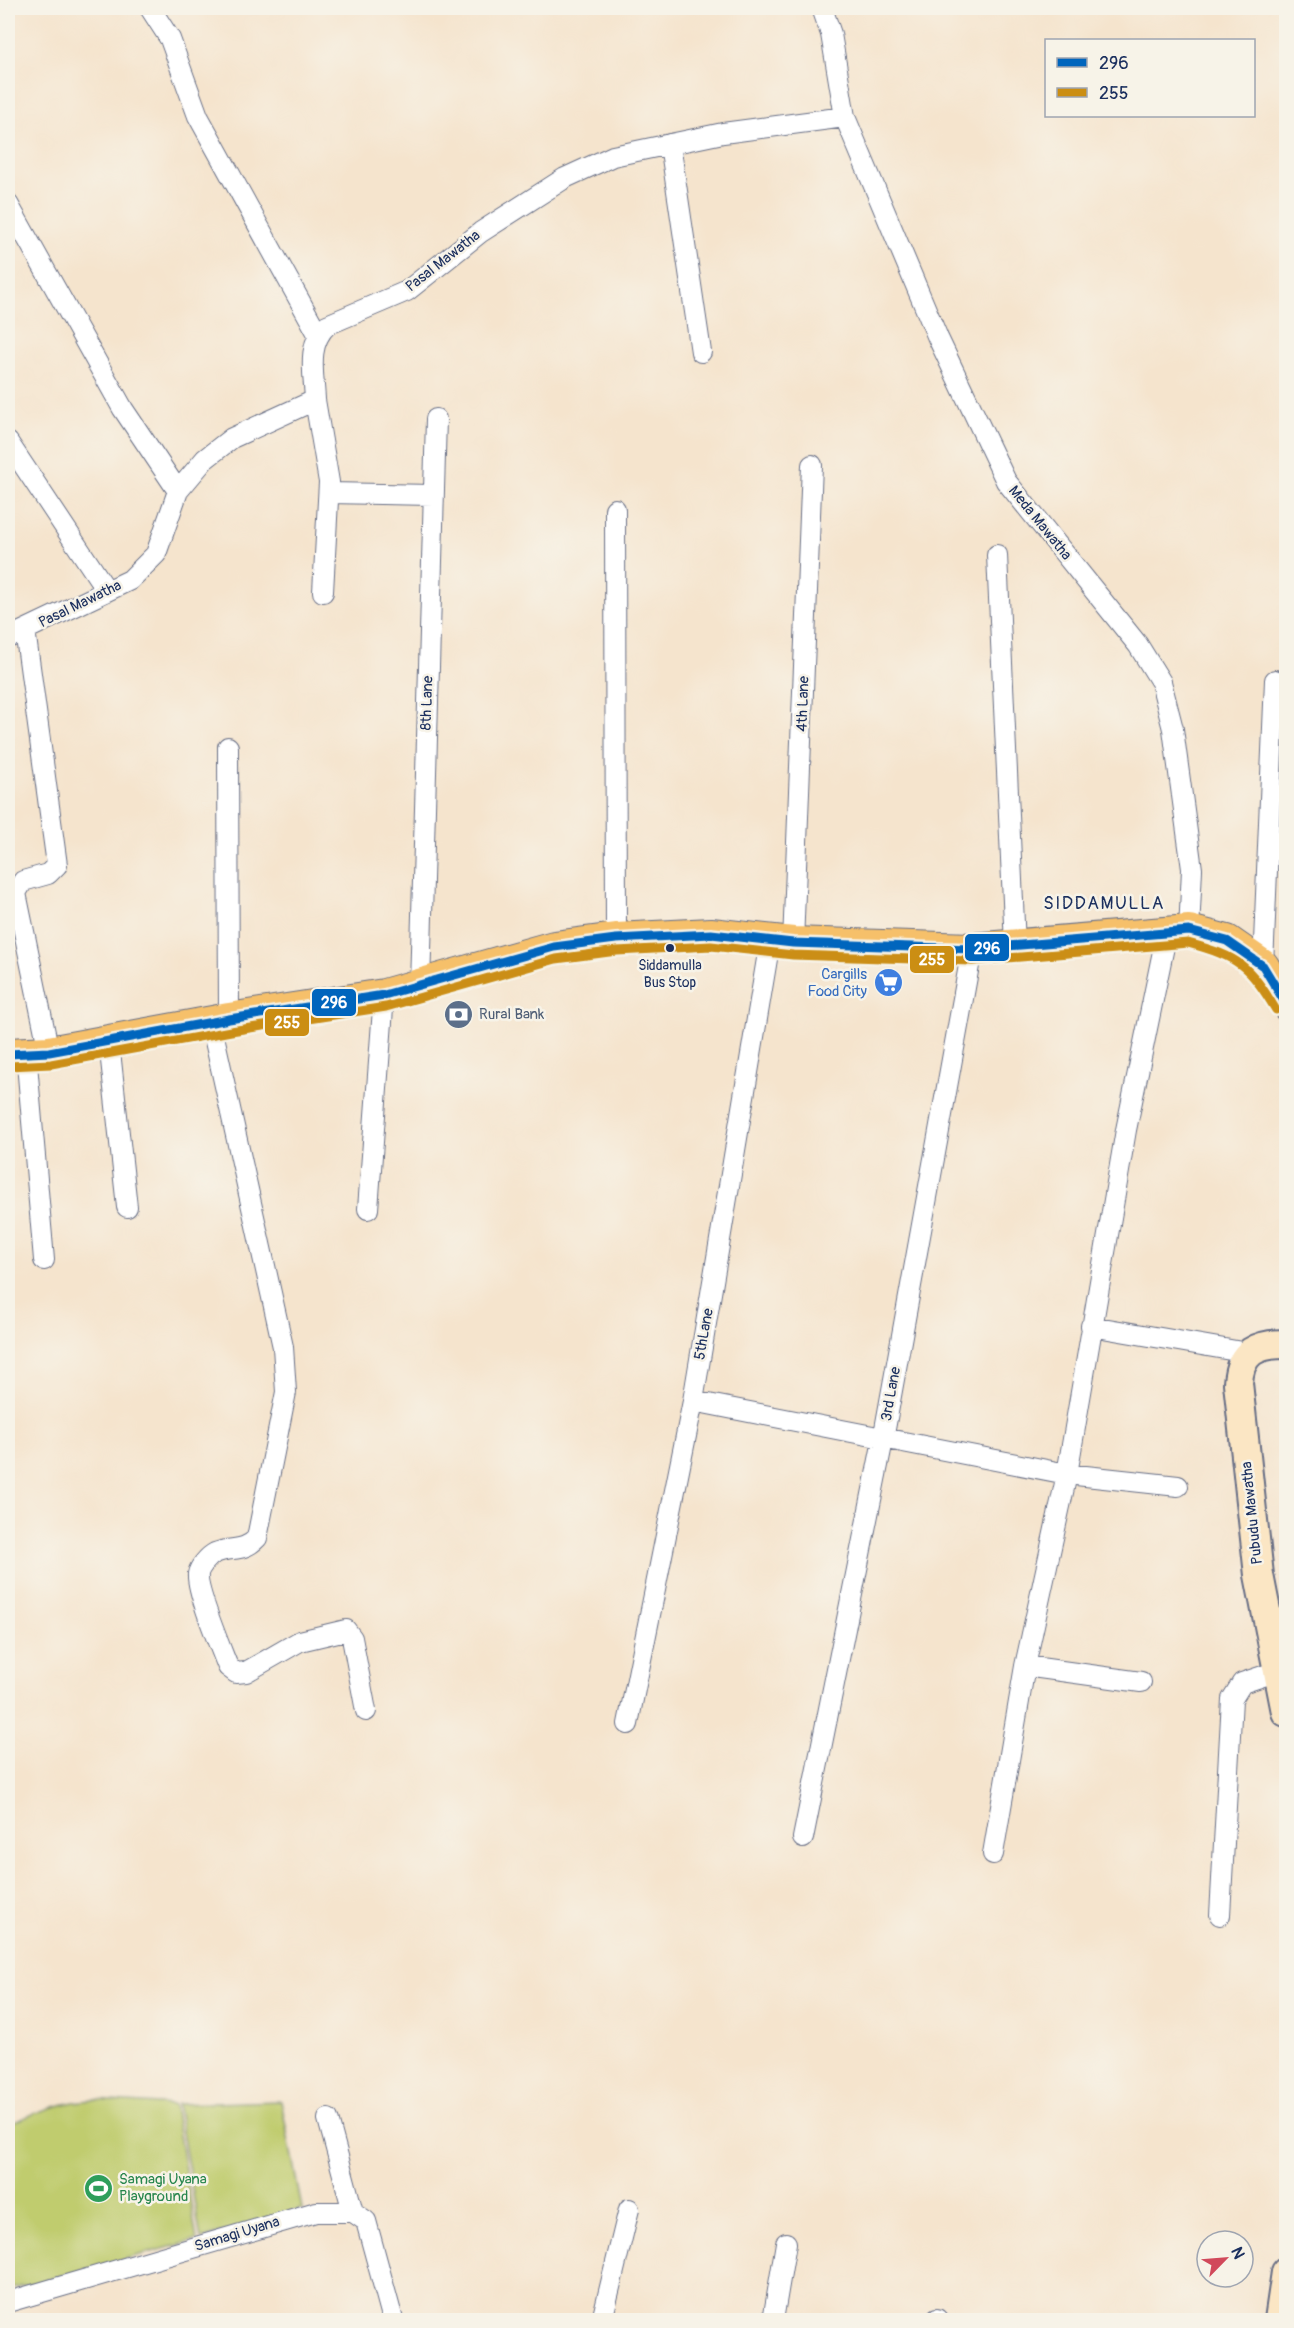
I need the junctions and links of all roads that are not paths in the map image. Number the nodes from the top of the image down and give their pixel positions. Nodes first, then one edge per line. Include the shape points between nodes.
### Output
1 (150, 8) edge
2 (822, 8) edge
3 (845, 117) junction
4 (670, 144) junction
5 (8, 204) edge
6 (318, 334) junction
7 (701, 352) dead end
8 (315, 400) junction
9 (436, 420) dead end
10 (8, 442) edge
11 (812, 465) dead end
12 (178, 491) junction
13 (329, 492) junction
14 (433, 495) junction
15 (615, 509) dead end
16 (997, 555) dead end
17 (107, 591) junction
18 (323, 592) dead end
19 (16, 634) edge
20 (1275, 680) dead end
21 (228, 747) dead end
22 (1178, 932) junction
23 (616, 939) junction
24 (782, 942) junction
25 (1015, 945) junction
26 (972, 949) junction
27 (1263, 966) junction
28 (420, 986) junction
29 (384, 995) junction
30 (1287, 1004) edge
31 (220, 1021) junction
32 (109, 1042) junction
33 (27, 1053) edge
34 (127, 1207) dead end
35 (368, 1209) dead end
36 (44, 1260) dead end
37 (1091, 1326) junction
38 (1287, 1344) edge
39 (1248, 1353) junction
40 (693, 1401) junction
41 (883, 1440) junction
42 (1067, 1474) junction
43 (1178, 1486) dead end
44 (1025, 1666) junction
45 (1278, 1671) junction
46 (1141, 1682) dead end
47 (366, 1710) dead end
48 (1287, 1712) edge
49 (628, 1724) dead end
50 (803, 1838) dead end
51 (993, 1854) dead end
52 (1220, 1915) dead end
53 (328, 2119) dead end
54 (629, 2209) dead end
55 (353, 2212) junction
56 (786, 2243) dead end
57 (1287, 2272) edge
58 (8, 2302) edge
59 (393, 2320) edge
60 (602, 2320) edge
61 (772, 2320) edge
62 (1279, 2320) edge

1 - 6 street via 170,39 198,116
2 - 3 street via 831,34
3 - 4 street, Pasal Mawatha
3 - 22 street, Meda Mawatha via 938,338 1006,481 1138,645 1161,682 1173,729 1192,869
4 - 6 street, Pasal Mawatha via 613,156 565,178 481,232 407,291 327,325
4 - 7 street
5 - 12 street via 123,409
6 - 8 street via 312,349
8 - 12 street, Pasal Mawatha via 232,438 205,459
8 - 13 street
9 - 14 street, 8th Lane
10 - 17 street
11 - 24 street, 4th Lane
12 - 17 street, Pasal Mawatha via 156,554 130,580
13 - 14 street
13 - 18 street
14 - 28 street, 8th Lane
15 - 23 street
16 - 25 street
17 - 19 street, Pasal Mawatha
19 - 33 street via 57,865 48,874 23,881 16,893
20 - 27 street
21 - 31 street
22 - 25 main road
22 - 27 main road via 1227,941
22 - 37 street, Meda Mawatha via 1126,1130
23 - 24 main road via 711,934
23 - 28 main road via 554,947
24 - 26 main road
24 - 40 street, 5thLane
25 - 26 main road
26 - 41 street, 3rd Lane
27 - 30 main road
28 - 29 main road
29 - 31 main road
29 - 35 street
31 - 32 main road
31 - 47 street via 282,1347 286,1392 257,1538 249,1547 214,1554 198,1575 201,1591 228,1667 236,1673 246,1672 300,1641 346,1630 352,1638
32 - 33 main road
32 - 34 street
33 - 36 street
37 - 39 street
37 - 42 street, Meda Mawatha
38 - 39 street via 1258,1347
39 - 45 street, Pubudu Mawatha via 1239,1369 1239,1389 1259,1575
40 - 41 street
40 - 49 street, 5thLane
41 - 42 street
41 - 50 street, 3rd Lane
42 - 43 street
42 - 44 street, Meda Mawatha
44 - 46 street
44 - 51 street, Meda Mawatha
45 - 48 street, Pubudu Mawatha
45 - 52 street via 1242,1683 1232,1699
53 - 55 street
54 - 60 street
55 - 58 street, Samagi Uyana via 326,2210 289,2218
55 - 59 street via 366,2221
56 - 61 street
57 - 62 street

